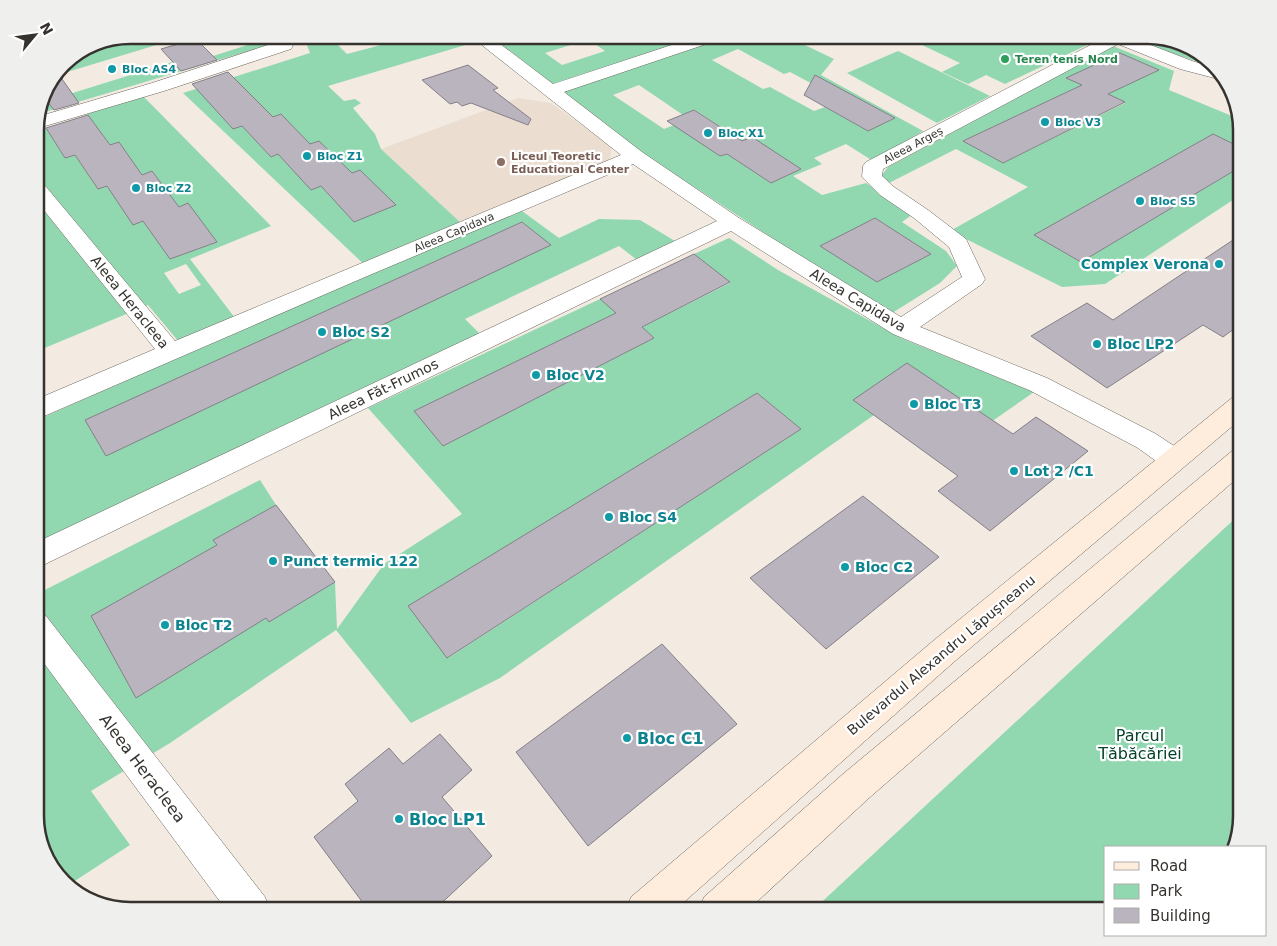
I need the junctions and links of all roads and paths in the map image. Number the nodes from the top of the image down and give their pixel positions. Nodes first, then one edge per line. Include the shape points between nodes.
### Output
1 (285, 44) edge
2 (491, 44) edge
3 (691, 44) edge
4 (1098, 44) edge
5 (1134, 44) edge
6 (1210, 71) edge
7 (549, 91) junction
8 (45, 120) edge
9 (635, 156) junction
10 (44, 197) edge
11 (732, 222) junction
12 (901, 328) junction
13 (170, 351) junction
14 (44, 407) edge
15 (1233, 411) edge
16 (1173, 460) junction
17 (1233, 466) edge
18 (44, 553) edge
19 (44, 638) edge
20 (244, 902) edge
21 (655, 902) edge
22 (728, 902) edge

1 - 8 street via 158,87
2 - 7 street, Aleea Capidava
3 - 7 street
4 - 12 street, Aleea Argeș via 873,166 872,177 887,191 958,244 974,279
5 - 6 street, Aleea Argeș
7 - 9 street, Aleea Capidava
9 - 11 street, Aleea Capidava
9 - 13 street, Aleea Capidava
10 - 13 street, Aleea Heracleea
11 - 12 street, Aleea Capidava
11 - 18 street, Aleea Făt-Frumos
12 - 16 street, Aleea Capidava via 1038,384 1142,438
13 - 14 street, Aleea Heracleea
15 - 16 main road, Bulevardul Alexandru Lăpușneanu
16 - 21 main road, Bulevardul Alexandru Lăpușneanu via 944,651
17 - 22 main road via 856,786
19 - 20 street, Aleea Heracleea

